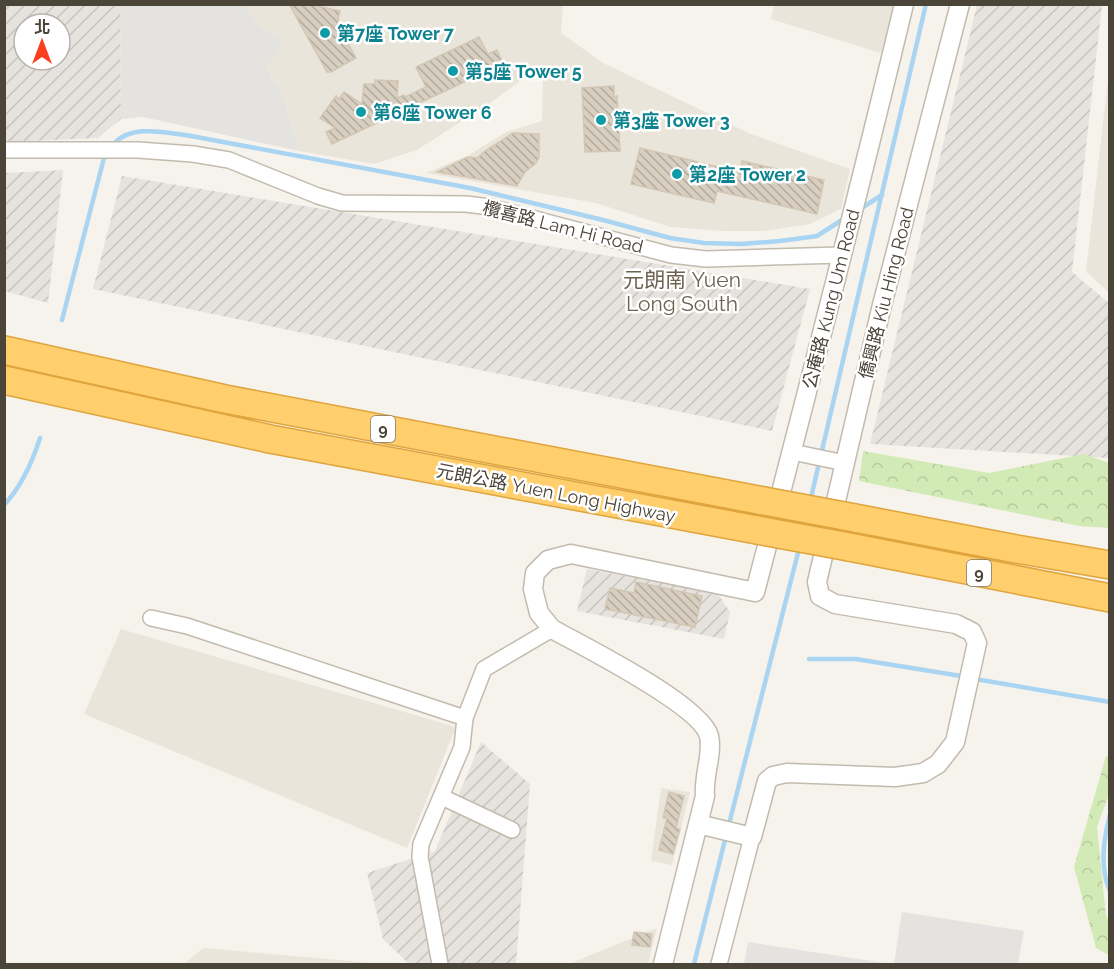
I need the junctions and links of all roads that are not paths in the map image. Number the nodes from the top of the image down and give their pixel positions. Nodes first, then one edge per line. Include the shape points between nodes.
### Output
1 (904, 4) edge
2 (960, 4) edge
3 (4, 150) edge
4 (843, 247) junction
5 (4, 350) edge
6 (4, 380) edge
7 (792, 452) junction
8 (845, 463) junction
9 (1110, 565) edge
10 (1110, 598) edge
11 (151, 618) dead end
12 (552, 629) junction
13 (465, 718) junction
14 (442, 797) junction
15 (698, 824) junction
16 (512, 830) dead end
17 (752, 837) junction
18 (440, 964) edge
19 (663, 964) edge
20 (719, 964) edge

1 - 4 street, 公庵路 Kung Um Road
2 - 8 street, 僑興路 Kiu Hing Road
3 - 4 street, 欖喜路 Lam Hi Road via 192,154 229,160 342,203 490,207 671,255 706,259
4 - 7 street, 公庵路 Kung Um Road
5 - 9 highway, 元朗公路 Yuen Long Highway / 9, bridge via 225,399
6 - 10 highway, 元朗公路 Yuen Long Highway / 9, bridge via 270,439
7 - 8 street
7 - 12 street, 公庵路 Kung Um Road via 755,592 571,554 548,560 535,573 533,589 539,613
8 - 17 street, 僑興路 Kiu Hing Road via 816,582 820,596 835,604 956,624 972,632 977,643 955,742 938,764 923,773 895,777 787,773 773,776 767,781
11 - 13 street via 188,626
12 - 13 street via 484,669
12 - 15 street via 663,691 702,723 710,743
13 - 14 street via 462,747
14 - 16 street
14 - 18 street via 419,849
15 - 17 street
15 - 19 street
17 - 20 street

